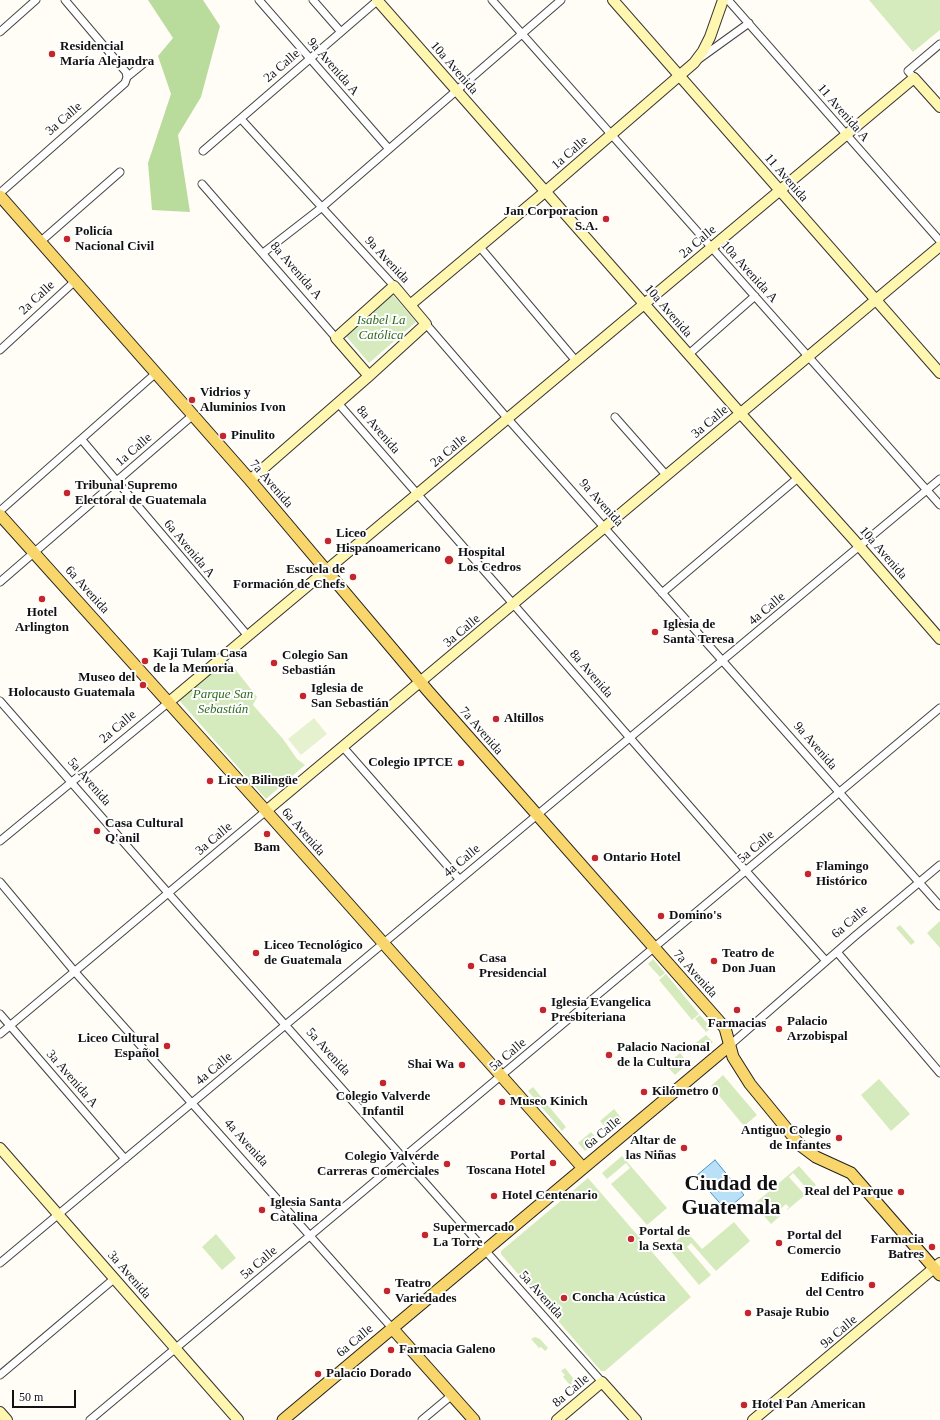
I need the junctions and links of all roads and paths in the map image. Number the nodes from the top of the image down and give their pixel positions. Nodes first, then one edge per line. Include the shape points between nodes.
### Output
1 (36, 0) edge
2 (65, 0) edge
3 (259, 0) edge
4 (313, 0) edge
5 (377, 0) edge
6 (492, 0) edge
7 (561, 0) edge
8 (613, 0) edge
9 (723, 0) edge
10 (728, 0) edge
11 (749, 23) junction
12 (0, 32) edge
13 (341, 32) junction
14 (522, 34) junction
15 (940, 44) edge
16 (310, 59) junction
17 (694, 63) junction
18 (143, 64) dead end
19 (911, 75) junction
20 (680, 76) junction
21 (128, 77) junction
22 (456, 91) junction
23 (940, 107) edge
24 (241, 119) junction
25 (612, 134) junction
26 (846, 135) junction
27 (390, 149) junction
28 (203, 151) dead end
29 (120, 172) dead end
30 (202, 184) dead end
31 (546, 191) junction
32 (779, 191) junction
33 (0, 193) edge
34 (0, 196) edge
35 (322, 208) junction
36 (40, 242) junction
37 (940, 242) edge
38 (479, 246) junction
39 (940, 246) edge
40 (711, 248) junction
41 (263, 253) junction
42 (75, 281) junction
43 (394, 286) junction
44 (755, 296) junction
45 (876, 300) junction
46 (644, 304) junction
47 (410, 305) junction
48 (426, 324) junction
49 (336, 338) junction
50 (0, 350) edge
51 (689, 354) junction
52 (808, 357) junction
53 (576, 361) junction
54 (156, 373) junction
55 (940, 373) edge
56 (369, 376) junction
57 (338, 403) junction
58 (741, 414) junction
59 (193, 415) junction
60 (615, 416) dead end
61 (508, 419) junction
62 (82, 440) junction
63 (667, 476) junction
64 (799, 477) junction
65 (940, 478) edge
66 (250, 480) junction
67 (117, 482) junction
68 (927, 490) junction
69 (418, 494) junction
70 (940, 505) edge
71 (0, 511) edge
72 (0, 515) edge
73 (605, 528) junction
74 (860, 546) junction
75 (35, 553) junction
76 (326, 570) junction
77 (0, 582) edge
78 (662, 592) junction
79 (514, 604) junction
80 (248, 636) junction
81 (940, 639) edge
82 (723, 662) junction
83 (420, 682) junction
84 (0, 701) edge
85 (169, 702) junction
86 (940, 708) edge
87 (630, 737) junction
88 (343, 747) junction
89 (72, 782) junction
90 (839, 793) junction
91 (266, 811) junction
92 (536, 815) junction
93 (0, 841) edge
94 (940, 864) edge
95 (746, 872) junction
96 (459, 879) junction
97 (0, 882) edge
98 (919, 882) junction
99 (169, 894) junction
100 (940, 906) edge
101 (383, 944) junction
102 (653, 949) junction
103 (837, 952) junction
104 (826, 961) junction
105 (75, 972) junction
106 (0, 1014) edge
107 (286, 1025) junction
108 (10, 1026) junction
109 (0, 1034) edge
110 (730, 1045) junction
111 (940, 1073) edge
112 (501, 1076) junction
113 (192, 1103) junction
114 (0, 1148) edge
115 (404, 1157) junction
116 (125, 1159) junction
117 (583, 1168) junction
118 (58, 1214) junction
119 (311, 1236) junction
120 (484, 1251) junction
121 (0, 1262) edge
122 (938, 1268) edge
123 (115, 1278) junction
124 (392, 1328) junction
125 (176, 1349) junction
126 (0, 1375) edge
127 (602, 1382) junction
128 (452, 1395) junction
129 (0, 1412) edge
130 (7, 1420) edge
131 (90, 1420) edge
132 (238, 1420) edge
133 (283, 1420) edge
134 (422, 1420) edge
135 (474, 1420) edge
136 (557, 1420) edge
137 (636, 1420) edge
138 (754, 1420) edge

1 - 12 street
2 - 21 street
3 - 16 street, 9a Avenida A
4 - 13 street
5 - 13 street, 2a Calle
5 - 22 main road, 10a Avenida
6 - 14 street, 10a Avenida A
7 - 14 street
8 - 20 main road, 11 Avenida
9 - 17 main road via 710,37
10 - 11 street, 11 Avenida A
11 - 17 street, 1a Calle
11 - 26 street, 11 Avenida A
13 - 16 street, 2a Calle
14 - 22 street
14 - 25 street, 10a Avenida A
15 - 19 street, 2a Calle
16 - 24 street, 2a Calle
16 - 27 street, 9a Avenida A
17 - 20 main road, 1a Calle
18 - 21 street, 3a Calle
19 - 23 main road
19 - 26 main road, 2a Calle
20 - 25 main road, 1a Calle
20 - 32 main road, 11 Avenida
21 - 33 street, 3a Calle via 125,83
22 - 27 street
22 - 31 main road, 10a Avenida
24 - 28 street, 2a Calle
24 - 35 street, 9a Avenida
25 - 31 main road, 1a Calle
25 - 40 street, 10a Avenida A
26 - 32 main road, 2a Calle
26 - 37 street, 11 Avenida A
27 - 35 street
29 - 36 street
30 - 41 street, 8a Avenida A
31 - 38 main road, 1a Calle
31 - 46 main road, 10a Avenida
32 - 40 main road, 2a Calle
32 - 45 main road, 11 Avenida
34 - 36 main road, 7a Avenida
35 - 41 street
35 - 43 street, 9a Avenida
36 - 42 main road, 7a Avenida
38 - 47 main road, 1a Calle
38 - 53 street
39 - 45 main road, 3a Calle
40 - 44 street, 10a Avenida A
40 - 46 main road, 2a Calle
41 - 49 street, 8a Avenida A
42 - 50 street, 2a Calle
42 - 54 main road, 7a Avenida
43 - 47 main road, 9a Avenida
43 - 49 main road
44 - 51 street
44 - 52 street, 10a Avenida A
45 - 52 main road, 3a Calle
45 - 55 main road, 11 Avenida
46 - 51 main road, 10a Avenida
46 - 53 main road, 2a Calle
47 - 48 main road, 9a Avenida
48 - 56 main road
48 - 61 street, 9a Avenida
49 - 56 main road, 8a Avenida A
51 - 58 main road, 10a Avenida
52 - 58 main road, 3a Calle
52 - 68 street, 10a Avenida A
53 - 61 main road, 2a Calle
54 - 59 main road, 7a Avenida
54 - 62 street
56 - 57 main road
57 - 66 main road
57 - 69 street, 8a Avenida
58 - 63 main road, 3a Calle
58 - 64 main road, 10a Avenida
59 - 66 main road, 7a Avenida
59 - 67 street, 1a Calle
60 - 63 street
61 - 69 main road, 2a Calle
61 - 73 street, 9a Avenida
62 - 67 street, 6a Avenida A
62 - 71 street
63 - 73 main road, 3a Calle
64 - 74 main road, 10a Avenida
64 - 78 street
65 - 68 street, 4a Calle
66 - 76 main road, 7a Avenida
67 - 75 street, 1a Calle
67 - 80 street, 6a Avenida A
68 - 70 street, 10a Avenida A
68 - 74 street, 4a Calle
69 - 76 main road, 2a Calle
69 - 79 street, 8a Avenida
72 - 75 main road, 6a Avenida
73 - 78 street, 9a Avenida
73 - 79 main road, 3a Calle
74 - 81 main road, 10a Avenida
74 - 82 street, 4a Calle
75 - 77 street, 1a Calle
75 - 85 main road, 6a Avenida
76 - 80 main road, 2a Calle
76 - 83 main road, 7a Avenida
78 - 82 street, 9a Avenida
79 - 83 main road, 3a Calle
79 - 87 street, 8a Avenida
80 - 85 main road, 2a Calle
82 - 87 street, 4a Calle
82 - 90 street, 9a Avenida
83 - 88 main road, 3a Calle
83 - 92 main road, 7a Avenida
84 - 89 street, 5a Avenida
85 - 89 street, 2a Calle
85 - 91 main road, 6a Avenida
86 - 90 street, 5a Calle
87 - 92 street, 4a Calle
87 - 95 street, 8a Avenida
88 - 91 main road, 3a Calle
88 - 96 street
89 - 93 street, 2a Calle
89 - 99 street, 5a Avenida
90 - 95 street, 5a Calle
90 - 98 street, 9a Avenida
91 - 99 street, 3a Calle
91 - 101 main road, 6a Avenida
92 - 96 street, 4a Calle
92 - 102 main road, 7a Avenida
94 - 98 street, 6a Calle
95 - 102 street, 5a Calle
95 - 104 street, 8a Avenida
96 - 101 street, 4a Calle
97 - 105 street, 4a Avenida
98 - 100 street, 9a Avenida
98 - 103 street, 6a Calle
99 - 105 street, 3a Calle
99 - 107 street, 5a Avenida
101 - 107 street, 4a Calle
101 - 112 main road, 6a Avenida
102 - 110 main road, 7a Avenida via 725,1028
102 - 112 street, 5a Calle
103 - 104 street, 6a Calle
103 - 111 street
104 - 110 street, 6a Calle
105 - 108 street, 3a Calle
105 - 113 street, 4a Avenida
106 - 108 street, 3a Avenida A
107 - 113 street, 4a Calle
107 - 115 street, 5a Avenida
108 - 109 street, 3a Calle
108 - 116 street, 3a Avenida A
110 - 117 main road, 6a Calle
110 - 122 main road, 7a Avenida via 733,1057 750,1084 800,1145 816,1157 851,1173
112 - 115 street, 5a Calle
112 - 117 main road, 6a Avenida
113 - 116 street, 4a Calle
113 - 119 street, 4a Avenida
114 - 118 main road, 3a Avenida
115 - 119 street, 5a Calle
115 - 120 street, 5a Avenida
116 - 118 street, 4a Calle
117 - 120 main road, 6a Calle
118 - 121 street, 4a Calle
118 - 123 main road, 3a Avenida
119 - 124 street, 4a Avenida
119 - 125 street, 5a Calle
120 - 124 main road, 6a Calle
120 - 127 street, 5a Avenida
122 - 138 main road, 9a Calle
123 - 125 main road, 3a Avenida
123 - 126 street
124 - 128 main road, 4a Avenida
124 - 133 main road, 6a Calle
125 - 131 street, 5a Calle
125 - 132 main road, 3a Avenida
127 - 136 main road, 8a Calle
127 - 137 main road, 5a Avenida
128 - 134 street
128 - 135 main road, 4a Avenida
129 - 130 main road

